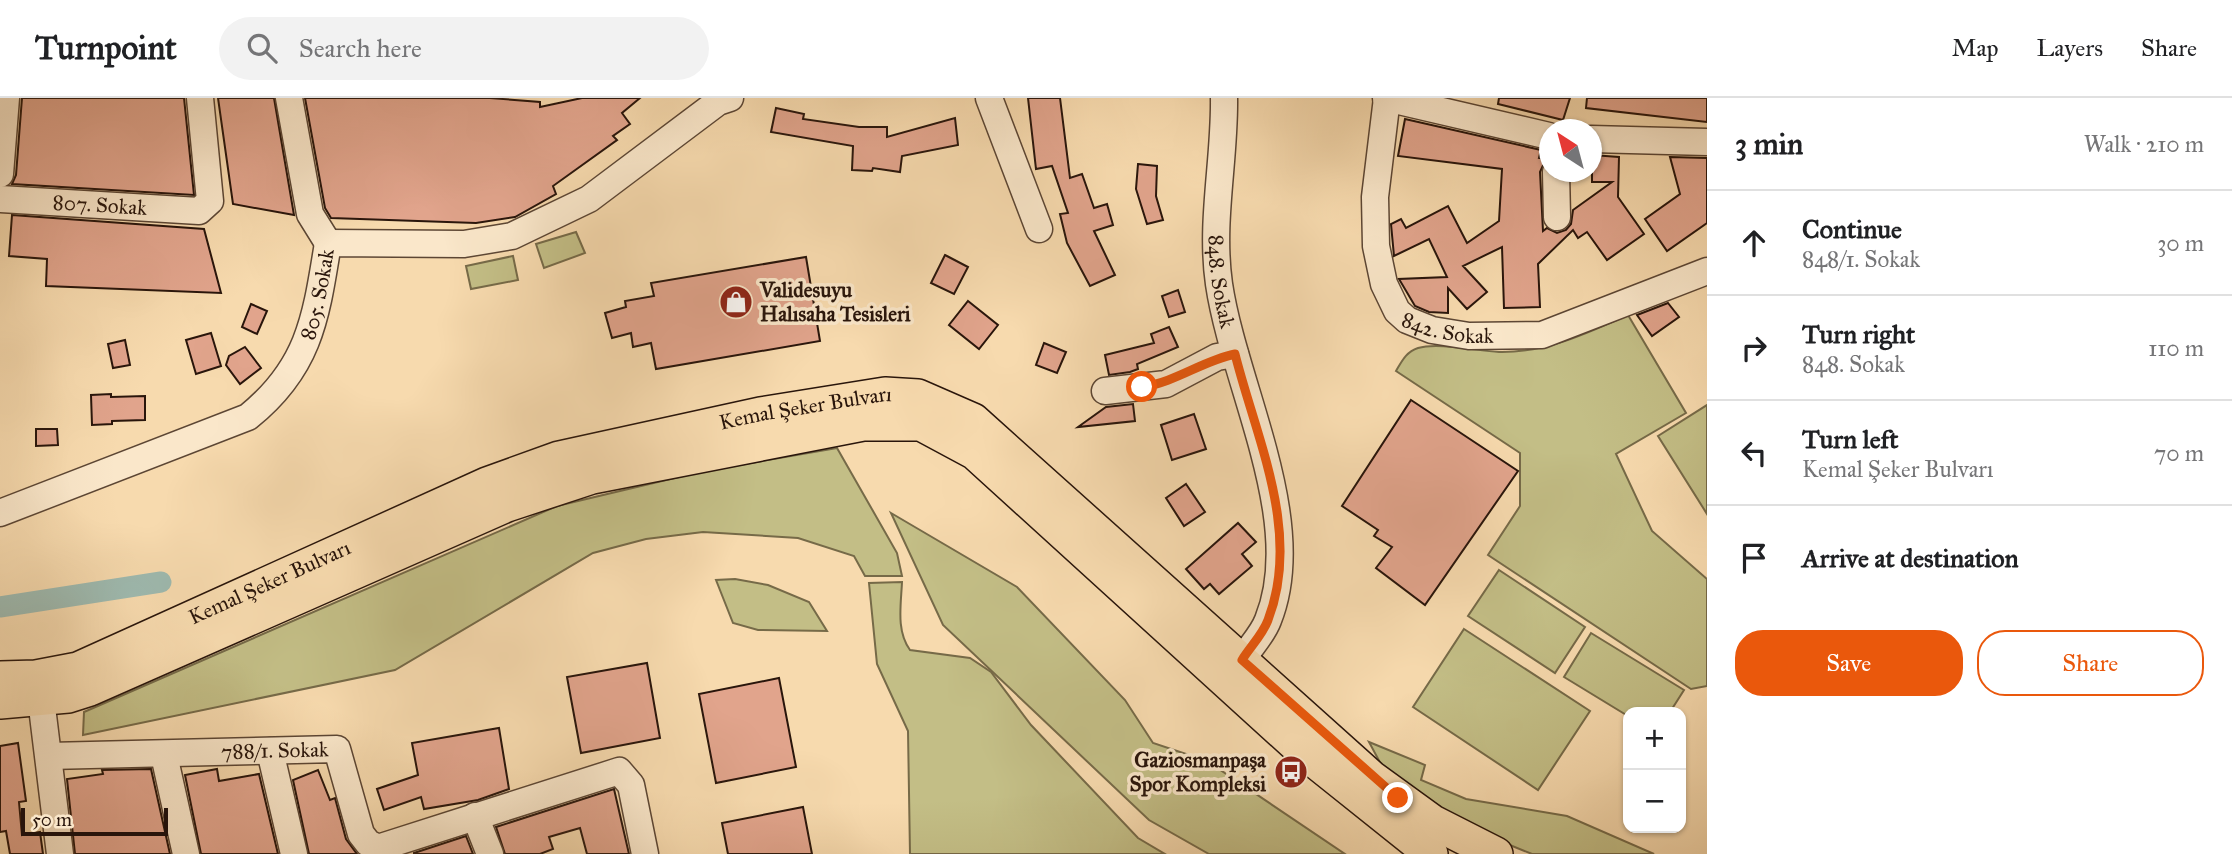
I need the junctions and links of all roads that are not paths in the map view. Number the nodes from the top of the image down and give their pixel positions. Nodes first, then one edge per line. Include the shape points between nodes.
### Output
1 (6, 98) edge
2 (200, 98) edge
3 (289, 98) edge
4 (730, 98) edge
5 (989, 98) edge
6 (1224, 98) edge
7 (1387, 98) edge
8 (1539, 134) edge
9 (1602, 139) edge
10 (1707, 142) edge
11 (0, 174) edge
12 (1556, 182) edge
13 (0, 200) edge
14 (1557, 217) dead end
15 (1039, 229) dead end
16 (328, 243) junction
17 (1707, 271) edge
18 (1235, 354) junction
19 (1105, 391) dead end
20 (0, 513) edge
21 (1242, 660) junction
22 (0, 678) edge
23 (41, 699) junction
24 (0, 702) edge
25 (270, 751) junction
26 (164, 755) junction
27 (49, 756) junction
28 (475, 816) junction
29 (60, 854) edge
30 (186, 854) edge
31 (294, 854) edge
32 (490, 854) edge
33 (645, 854) edge
34 (1431, 854) edge
35 (1496, 854) edge

1 - 11 street
2 - 13 street, 807. Sokak via 210,201 199,211
3 - 16 street via 310,214
4 - 16 street, 805. Sokak via 589,199 512,236 464,244
5 - 15 street
6 - 18 street, 848. Sokak via 1219,283
7 - 8 street
7 - 17 street, 842. Sokak via 1375,197 1376,246 1384,284 1397,311 1407,320 1469,336 1542,335
9 - 10 street
12 - 14 street
16 - 20 street, 805. Sokak via 316,318 305,348 271,398 247,417
18 - 19 street via 1217,358 1166,384
18 - 21 street, 848. Sokak via 1277,506 1281,540 1268,621
21 - 22 main road, Kemal Şeker Bulvarı via 973,420 918,396 886,394 760,414 529,467 78,669
21 - 35 main road, Kemal Şeker Bulvarı via 1389,791 1442,827
23 - 24 main road, Kemal Şeker Bulvarı
23 - 27 street
23 - 34 main road, Kemal Şeker Bulvarı via 90,689 507,505 558,487 835,427 921,424 975,453 1306,754
25 - 26 street, 788/1. Sokak
25 - 28 street, 788/1. Sokak via 337,749 361,834 378,848
25 - 31 street
26 - 27 street, 788/1. Sokak
26 - 30 street
27 - 29 street
28 - 32 street
28 - 33 street, 788/1. Sokak via 619,771 631,785

